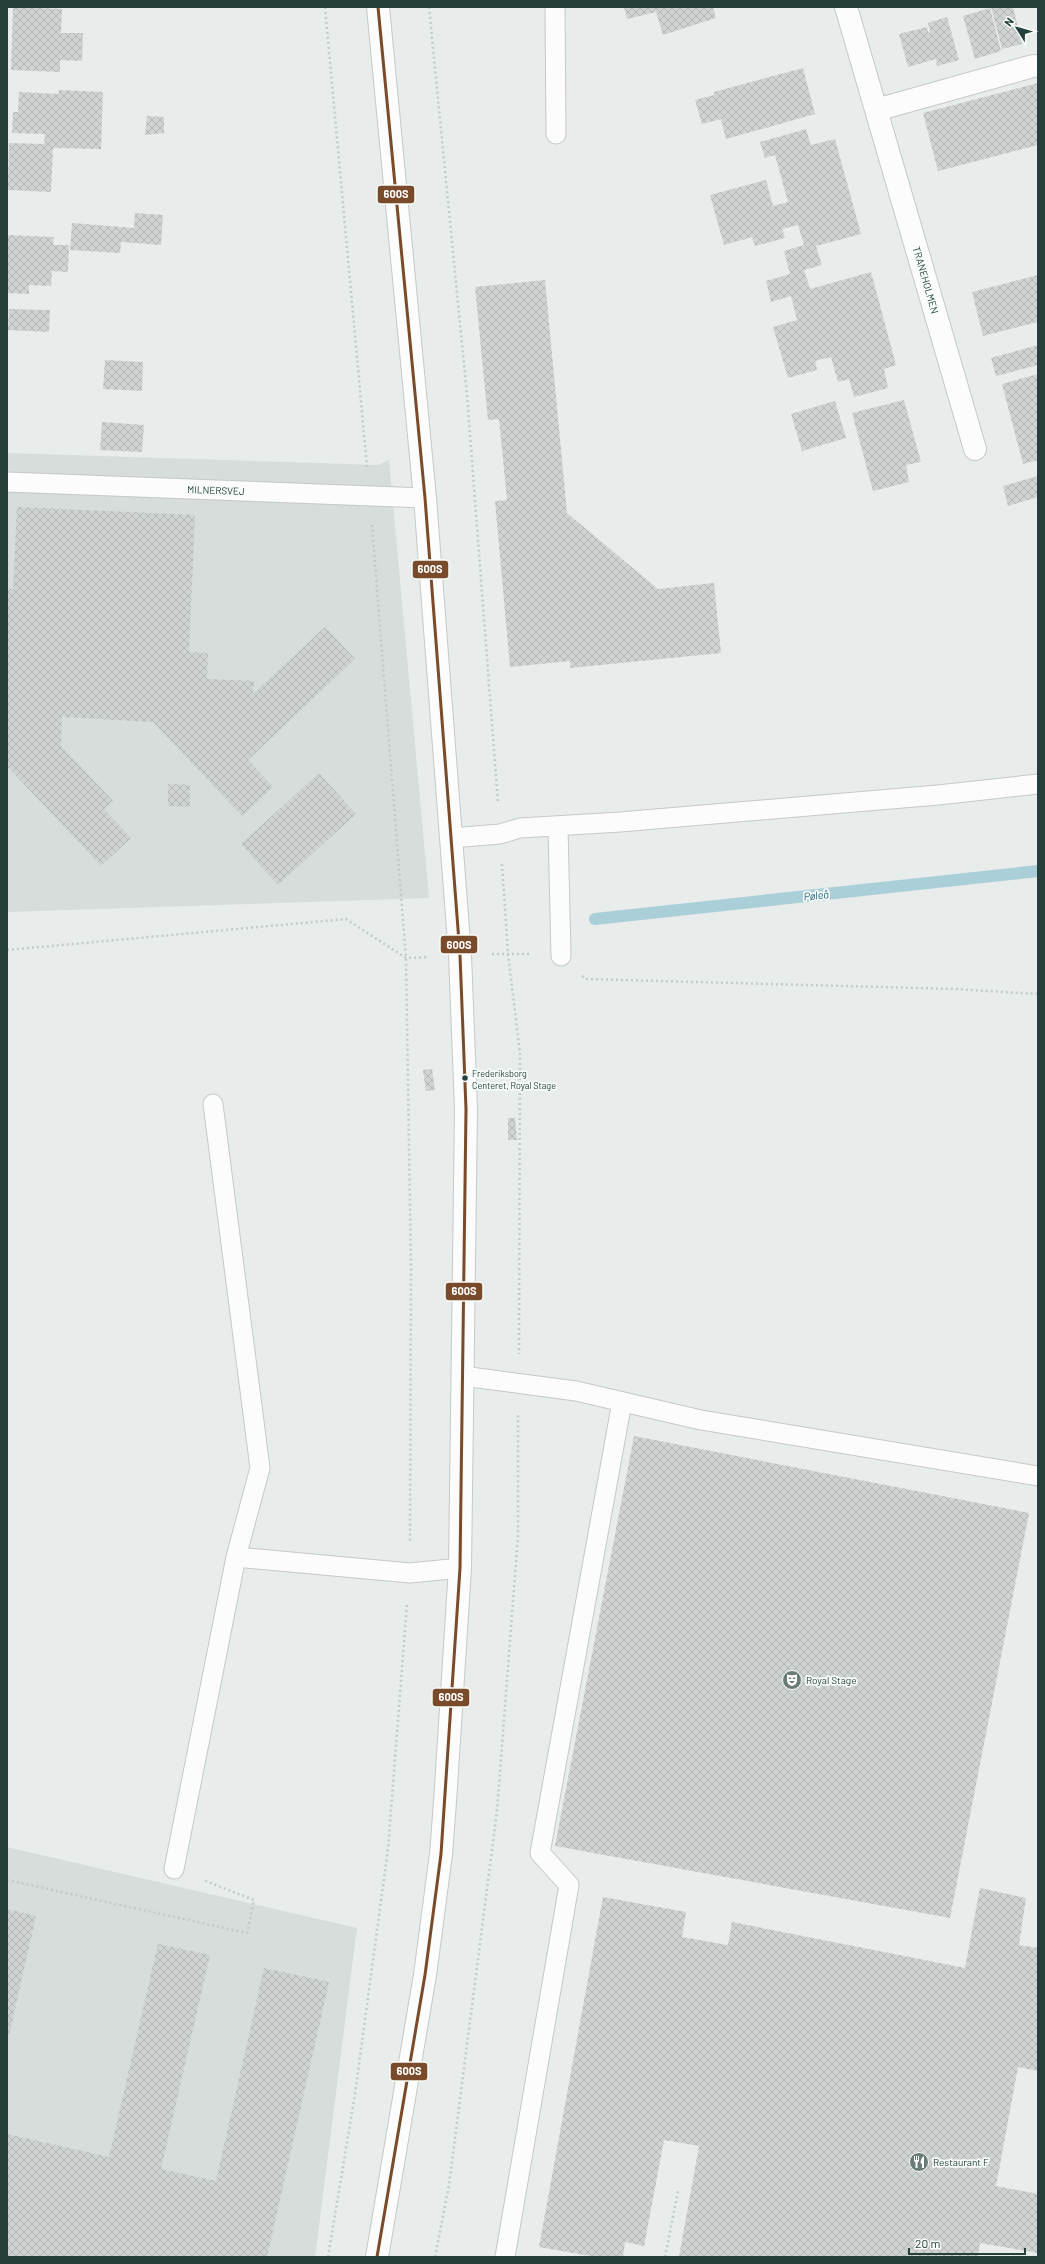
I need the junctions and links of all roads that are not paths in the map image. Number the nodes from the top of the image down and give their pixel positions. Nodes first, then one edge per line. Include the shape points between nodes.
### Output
1 (378, 7) edge
2 (555, 7) edge
3 (846, 7) edge
4 (1032, 66) dead end
5 (876, 110) junction
6 (556, 134) dead end
7 (976, 449) dead end
8 (7, 482) edge
9 (425, 498) junction
10 (1038, 784) edge
11 (558, 826) junction
12 (451, 838) junction
13 (561, 956) road end
14 (213, 1104) dead end
15 (463, 1376) junction
16 (622, 1402) junction
17 (1038, 1476) edge
18 (236, 1557) junction
19 (460, 1568) junction
20 (174, 1868) road end
21 (377, 2257) edge
22 (505, 2257) edge

1 - 9 street
2 - 6 lane
3 - 5 street, TRANEHOLMEN
4 - 5 street
5 - 7 street, TRANEHOLMEN
8 - 9 lane, MILNERSVEJ
9 - 12 street
10 - 11 lane via 938,795
11 - 12 lane via 520,828 500,834
11 - 13 lane
12 - 15 street via 463,1001 466,1109
14 - 18 lane via 260,1468
15 - 16 lane via 576,1392
15 - 19 street
16 - 17 lane via 701,1420
16 - 22 lane via 540,1853 569,1885
18 - 19 lane via 410,1573
18 - 20 lane
19 - 21 street via 441,1854 425,1975

